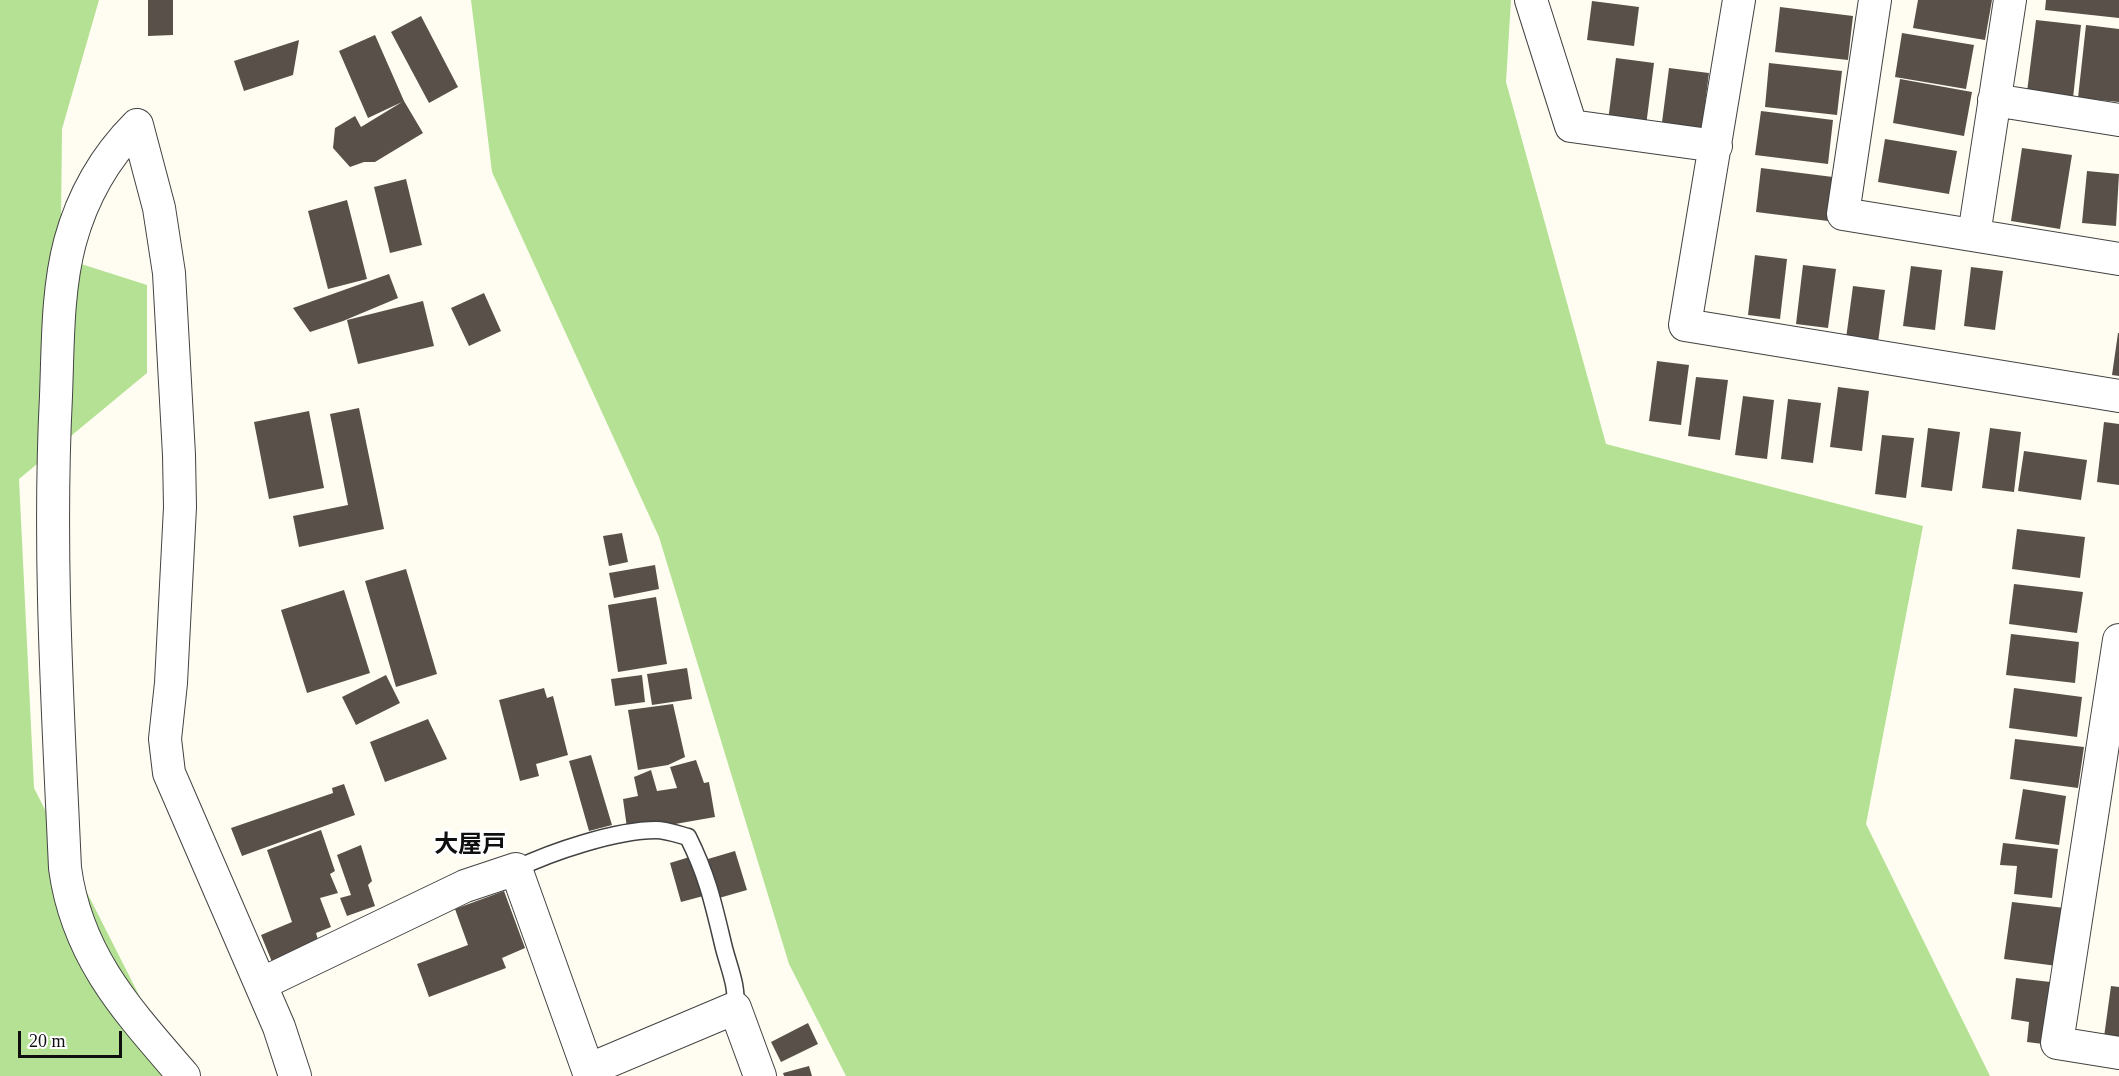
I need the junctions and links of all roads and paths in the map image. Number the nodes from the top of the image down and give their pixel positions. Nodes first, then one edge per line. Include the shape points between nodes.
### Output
1 (1531, 0) edge
2 (1739, 0) edge
3 (1875, 0) edge
4 (2010, 0) edge
5 (1994, 100) junction
6 (2119, 120) edge
7 (1716, 146) junction
8 (1974, 235) junction
9 (2119, 259) edge
10 (2119, 396) edge
11 (2119, 640) edge
12 (516, 869) junction
13 (261, 984) junction
14 (735, 1008) junction
15 (2119, 1053) edge
16 (184, 1076) edge
17 (295, 1076) edge
18 (760, 1076) edge

1 - 7 street via 1572,126
2 - 7 street
3 - 8 street via 1842,214
4 - 5 street
5 - 6 street
5 - 8 street
7 - 10 street via 1685,326
8 - 9 street
11 - 15 street via 2057,1043
12 - 13 street via 465,886
12 - 14 lane via 536,859 625,833 657,830 688,837 716,904 737,994
12 - 14 street via 588,1070
13 - 16 street via 169,773 165,739 171,683 179,455 169,273 159,208 137,125 112,153 82,210 70,243 60,304 52,561 65,868 68,892 98,968
13 - 17 street
14 - 18 street

